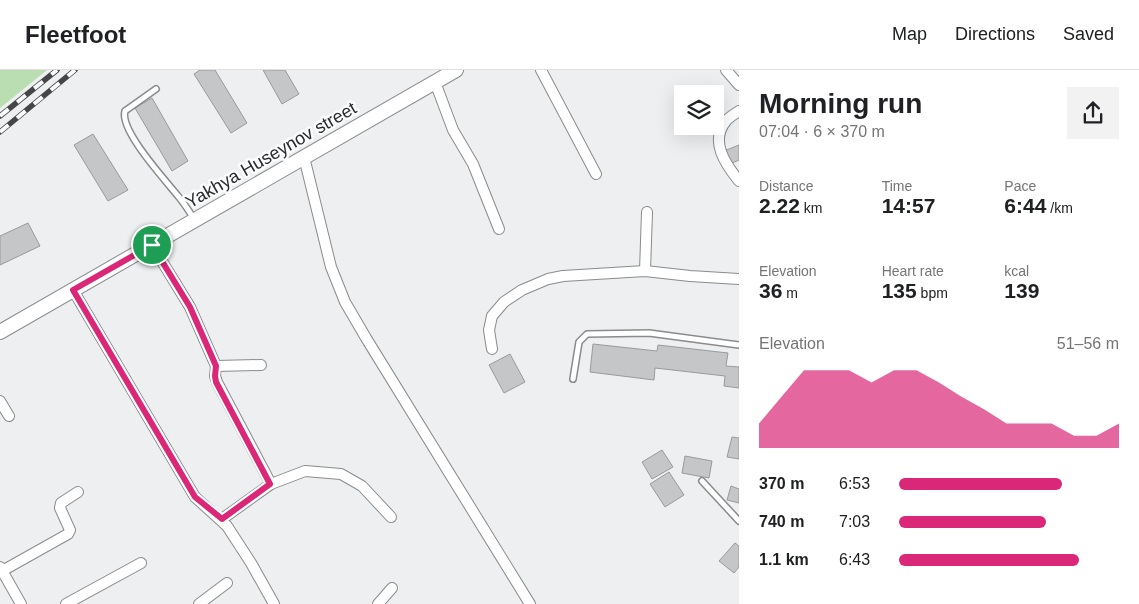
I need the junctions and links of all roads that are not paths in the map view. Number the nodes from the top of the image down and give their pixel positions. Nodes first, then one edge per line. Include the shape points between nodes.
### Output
1 (456, 70) edge
2 (541, 70) edge
3 (726, 70) edge
4 (436, 82) junction
5 (739, 84) edge
6 (156, 89) dead end
7 (739, 111) edge
8 (304, 157) junction
9 (596, 174) dead end
10 (739, 181) edge
11 (647, 212) dead end
12 (194, 220) junction
13 (499, 229) dead end
14 (152, 245) junction
15 (645, 271) junction
16 (739, 279) edge
17 (73, 290) junction
18 (0, 332) edge
19 (739, 345) edge
20 (492, 349) dead end
21 (216, 366) junction
22 (261, 366) dead end
23 (573, 379) dead end
24 (0, 401) edge
25 (9, 416) dead end
26 (702, 481) dead end
27 (270, 484) junction
28 (78, 492) dead end
29 (391, 517) dead end
30 (222, 519) junction
31 (739, 521) edge
32 (141, 562) dead end
33 (1, 569) edge
34 (227, 583) dead end
35 (392, 588) dead end
36 (21, 604) edge
37 (66, 604) edge
38 (199, 604) edge
39 (274, 604) edge
40 (378, 604) edge
41 (530, 604) edge

1 - 4 street, Yakhya Huseynov street
2 - 9 street
3 - 5 street
4 - 8 street, Yakhya Huseynov street
4 - 13 street via 453,130 473,164
6 - 12 lane via 125,111 123,118 142,152
7 - 10 street via 726,121 719,134 726,164
8 - 12 street, Yakhya Huseynov street
8 - 41 street via 331,267 345,302
11 - 15 street
12 - 14 street, Yakhya Huseynov street
14 - 17 street, Yakhya Huseynov street
14 - 21 street via 190,307
15 - 16 street
15 - 20 street via 564,276 522,290 504,302 492,316 488,330
17 - 18 street, Yakhya Huseynov street
17 - 30 street via 195,497
19 - 23 lane via 649,333 587,334 579,342
21 - 22 street
21 - 27 street via 216,382
24 - 25 street
26 - 31 lane
27 - 29 street via 305,471 341,474 362,486
27 - 30 street
28 - 33 street via 61,503 60,508 70,530 68,534
30 - 39 street
32 - 37 street
33 - 36 street
34 - 38 street
35 - 40 street

